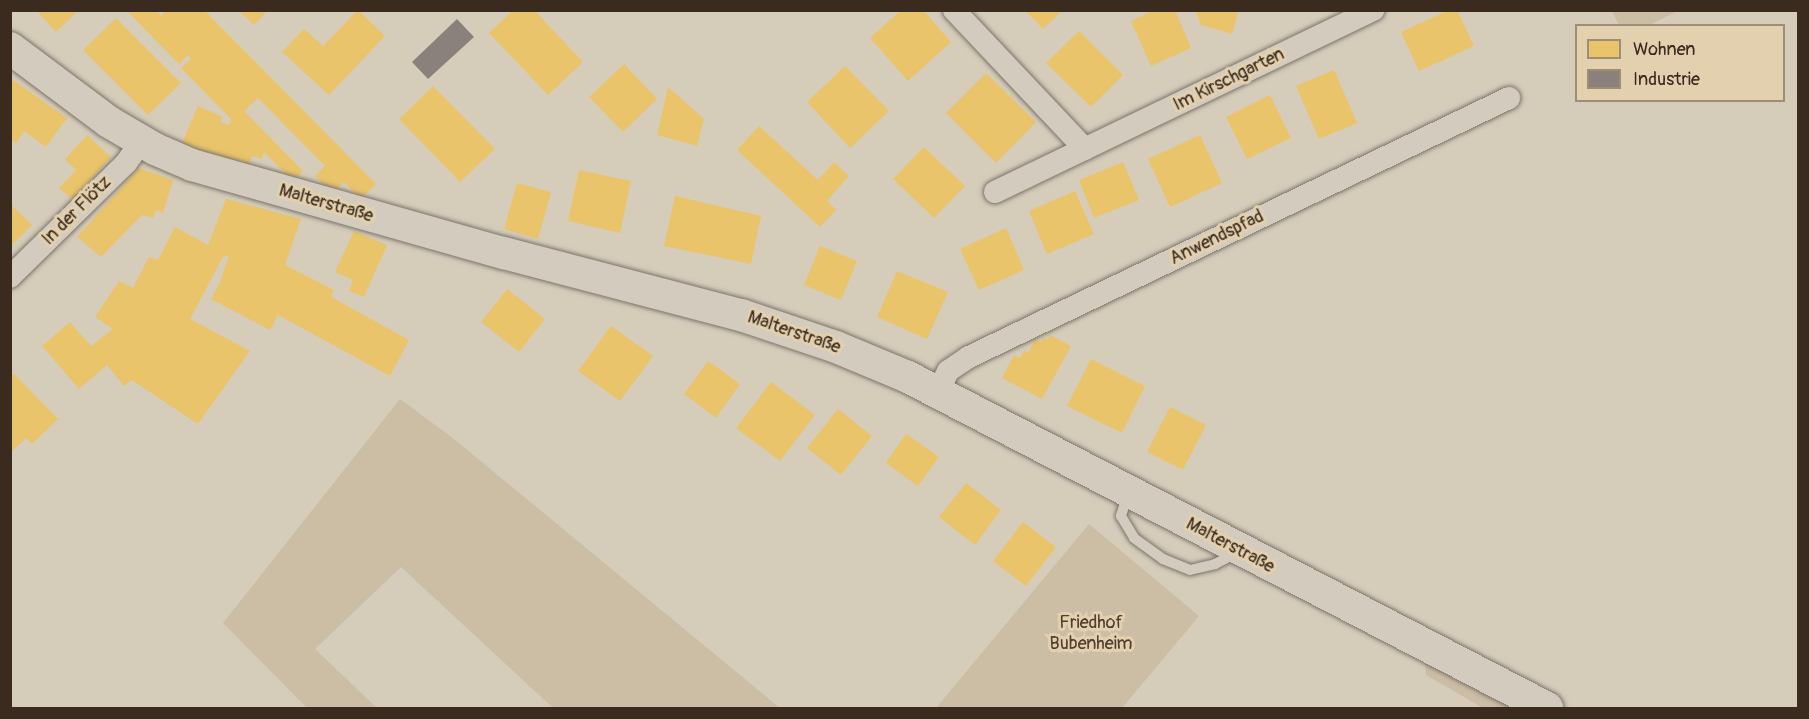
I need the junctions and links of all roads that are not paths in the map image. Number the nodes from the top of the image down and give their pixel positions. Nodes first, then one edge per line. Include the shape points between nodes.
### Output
1 (954, 10) edge
2 (1373, 10) edge
3 (10, 48) edge
4 (1509, 98) dead end
5 (141, 142) junction
6 (1085, 149) junction
7 (995, 192) dead end
8 (10, 277) edge
9 (938, 391) junction
10 (1129, 492) junction
11 (1240, 551) junction
12 (1547, 708) edge

1 - 6 street
2 - 6 street, Im Kirschgarten
3 - 5 main road, Malterstraße
4 - 9 street, Anwendspfad via 969,357 948,371
5 - 8 street, In der Flötz via 126,163
5 - 9 main road, Malterstraße via 210,171 741,315 836,347
6 - 7 street, Im Kirschgarten
9 - 10 main road, Malterstraße
10 - 11 main road, Malterstraße
10 - 11 lane via 1121,516 1134,538 1163,559 1190,570 1215,564
11 - 12 main road, Malterstraße

